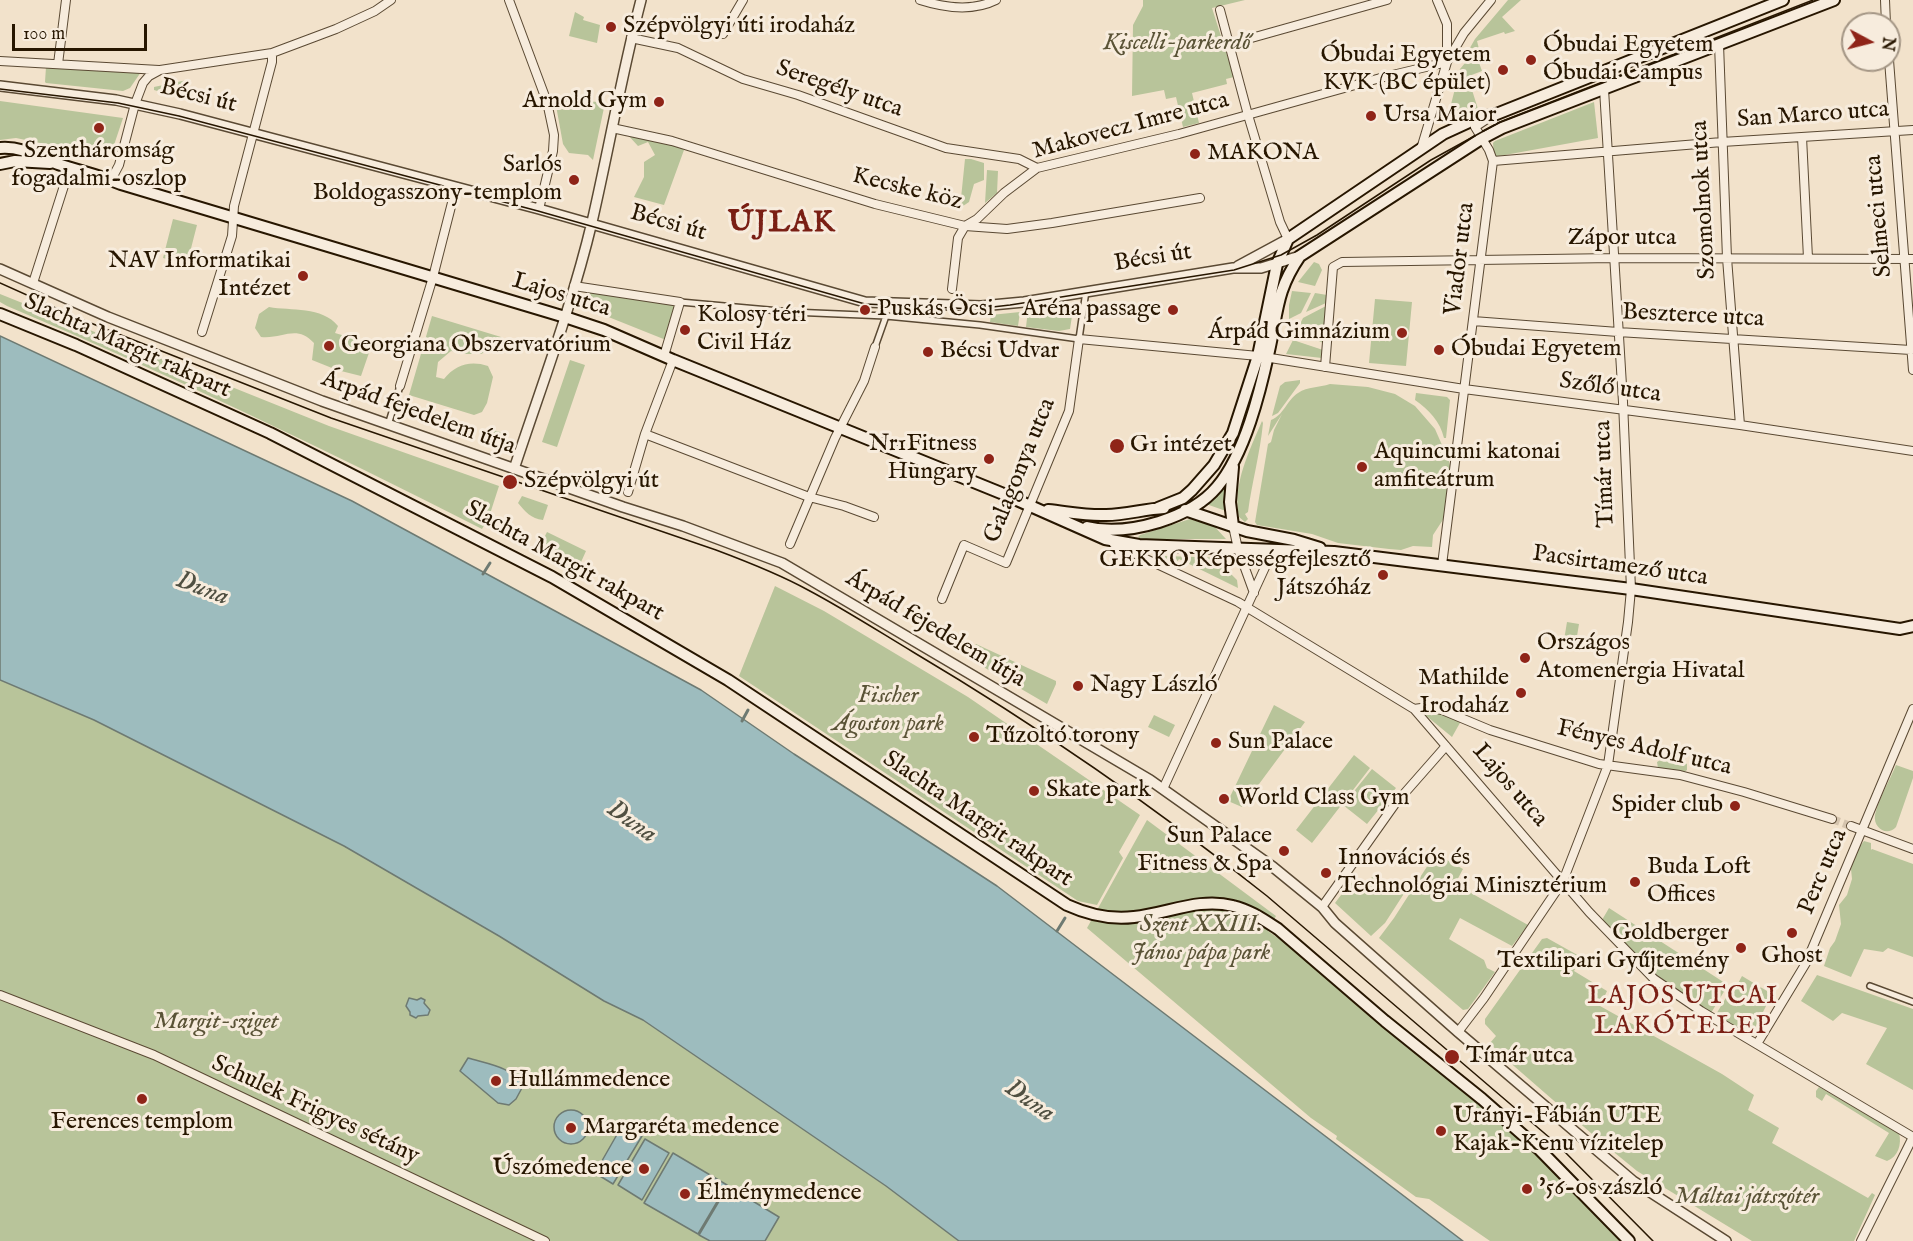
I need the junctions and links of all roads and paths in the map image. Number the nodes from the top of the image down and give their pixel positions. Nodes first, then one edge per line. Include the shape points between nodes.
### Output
1 (66, 0) edge
2 (391, 0) edge
3 (509, 0) edge
4 (641, 0) edge
5 (743, 0) edge
6 (920, 0) edge
7 (996, 0) edge
8 (1387, 0) edge
9 (1437, 0) edge
10 (1491, 0) edge
11 (1783, 0) edge
12 (1834, 0) edge
13 (1220, 9) dead end
14 (723, 34) dead end
15 (632, 38) junction
16 (1230, 44) junction
17 (1719, 44) junction
18 (272, 53) junction
19 (0, 61) edge
20 (1447, 62) junction
21 (58, 64) junction
22 (160, 70) junction
23 (1890, 72) edge
24 (0, 86) edge
25 (1604, 89) junction
26 (135, 104) junction
27 (1248, 115) junction
28 (1494, 115) junction
29 (1431, 120) junction
30 (612, 128) junction
31 (1913, 130) edge
32 (1893, 131) junction
33 (253, 133) junction
34 (1443, 134) junction
35 (1802, 137) junction
36 (1481, 139) junction
37 (1722, 142) junction
38 (0, 148) edge
39 (1421, 149) junction
40 (1607, 151) junction
41 (1493, 161) junction
42 (56, 163) junction
43 (0, 164) edge
44 (70, 167) junction
45 (1037, 168) junction
46 (111, 180) junction
47 (456, 187) junction
48 (1200, 198) dead end
49 (539, 209) junction
50 (233, 217) junction
51 (591, 224) junction
52 (965, 226) junction
53 (1288, 239) junction
54 (1300, 256) junction
55 (1614, 258) junction
56 (1727, 258) junction
57 (1808, 258) junction
58 (1481, 259) junction
59 (1903, 259) junction
60 (1913, 259) edge
61 (1277, 264) junction
62 (1233, 268) junction
63 (1261, 268) junction
64 (0, 269) edge
65 (433, 277) junction
66 (1272, 280) junction
67 (33, 283) junction
68 (574, 286) junction
69 (952, 289) dead end
70 (1086, 291) junction
71 (680, 302) junction
72 (0, 314) edge
73 (885, 316) junction
74 (566, 317) junction
75 (1473, 321) junction
76 (202, 332) dead end
77 (1618, 332) junction
78 (1079, 339) junction
79 (1732, 339) junction
80 (875, 347) joint
81 (1911, 350) junction
82 (1263, 357) junction
83 (668, 358) junction
84 (1325, 367) junction
85 (1913, 370) edge
86 (400, 386) joint
87 (1464, 389) junction
88 (1623, 411) junction
89 (388, 425) junction
90 (1740, 425) junction
91 (841, 428) junction
92 (645, 434) junction
93 (1913, 451) edge
94 (1233, 462) junction
95 (514, 469) junction
96 (628, 492) dead end
97 (809, 497) junction
98 (1035, 507) junction
99 (1158, 508) junction
100 (1189, 511) junction
101 (874, 517) dead end
102 (1219, 521) junction
103 (1069, 523) junction
104 (1233, 526) junction
105 (1105, 539) junction
106 (790, 544) dead end
107 (1139, 545) joint
108 (1238, 549) junction
109 (1273, 550) junction
110 (1334, 552) junction
111 (1442, 565) junction
112 (1631, 589) junction
113 (1254, 593) junction
114 (942, 598) dead end
115 (1248, 608) junction
116 (1913, 626) edge
117 (1900, 629) junction
118 (1913, 636) edge
119 (1414, 709) junction
120 (1913, 709) edge
121 (1446, 746) junction
122 (1608, 765) junction
123 (1163, 789) junction
124 (1832, 819) tunnel mouth
125 (1851, 825) tunnel mouth
126 (1863, 830) junction
127 (1913, 849) edge
128 (1563, 881) junction
129 (1322, 907) junction
130 (1870, 986) dead end
131 (0, 995) edge
132 (1913, 1002) edge
133 (1458, 1032) junction
134 (1758, 1044) junction
135 (1913, 1137) edge
136 (545, 1241) edge
137 (1629, 1241) edge
138 (1726, 1241) edge
139 (1861, 1241) edge

1 - 21 street
2 - 18 street via 336,29
3 - 49 street via 548,102 554,135
4 - 15 street
5 - 14 street
6 - 7 street via 963,8 980,7
8 - 16 street
9 - 20 street via 1447,24
10 - 20 street
11 - 28 main road, Bécsi út
12 - 17 main road, Bécsi út
13 - 16 street
15 - 30 street
15 - 45 street, Seregély utca via 678,48 743,79 946,148 1019,159
16 - 27 street
17 - 25 main road, Bécsi út
17 - 37 street, Szomolnok utca
18 - 22 street
18 - 33 street
19 - 21 street
20 - 27 street, Makovecz Imre utca
20 - 29 street
21 - 22 street
22 - 26 street via 143,83
23 - 32 street, Selmeci utca
24 - 26 street, Bécsi út
25 - 36 main road, Bécsi út via 1531,115
25 - 40 street, Tímár utca
26 - 33 street, Bécsi út
26 - 46 street
27 - 45 street, Makovecz Imre utca
27 - 53 street
28 - 34 main road, Bécsi út via 1480,117
28 - 36 street via 1475,127
29 - 34 street
29 - 39 street
30 - 51 street
30 - 52 street, Kecske köz via 672,141 875,204
31 - 32 street, San Marco utca
32 - 35 street, San Marco utca
32 - 59 street, Selmeci utca
33 - 47 street, Bécsi út
33 - 50 street
34 - 39 main road, Bécsi út
35 - 37 street, San Marco utca
35 - 57 street
36 - 41 street
36 - 54 main road, Bécsi út
37 - 40 street, San Marco utca
37 - 56 street, Szomolnok utca
38 - 42 main road via 19,149
39 - 53 main road, Bécsi út
40 - 41 street
40 - 55 street, Tímár utca
41 - 58 street, Viador utca
42 - 43 main road
42 - 44 main road, Lajos utca
44 - 46 main road, Lajos utca
44 - 67 street
45 - 52 street, Makovecz Imre utca
46 - 50 main road, Lajos utca
47 - 49 street, Bécsi út
47 - 65 street
48 - 52 street, Kecske köz via 1007,229
49 - 51 street, Bécsi út
50 - 65 main road, Lajos utca
50 - 76 street via 232,236
51 - 68 street
51 - 70 street, Bécsi út via 865,302 981,306
52 - 69 street via 958,238
53 - 61 main road
53 - 62 street, Bécsi út
54 - 61 street, Bécsi út
54 - 82 main road via 1281,290
55 - 56 street, Zápor utca
55 - 58 street, Zápor utca
55 - 77 street, Tímár utca
56 - 57 street, Zápor utca
56 - 79 street, Szomolnok utca
57 - 59 street, Zápor utca
58 - 75 street, Viador utca
58 - 84 street, Zápor utca via 1337,264 1333,267
59 - 60 street, Zápor utca
59 - 81 street, Selmeci utca
61 - 63 street, Bécsi út
61 - 66 main road
62 - 63 street, Bécsi út
62 - 70 street, Bécsi út
63 - 66 street via 1269,270
64 - 67 street, Árpád fejedelem útja
65 - 74 main road, Lajos utca
65 - 86 street
66 - 82 main road
67 - 89 street, Árpád fejedelem útja via 108,317
68 - 71 street
68 - 74 street
70 - 78 street, Galagonya utca
71 - 73 street
71 - 83 street
72 - 137 main road, Slachta Margit rakpart via 270,433 552,577 728,680 1067,905 1117,919 1181,906 1226,904 1262,918 1540,1150
73 - 78 street
73 - 80 street
74 - 83 main road, Lajos utca
74 - 95 street
75 - 77 street, Beszterce utca
75 - 87 street, Viador utca
77 - 79 street, Beszterce utca
77 - 88 street, Tímár utca
78 - 82 street, Szőlő utca
78 - 98 street, Galagonya utca via 1069,411
79 - 81 street, Beszterce utca
79 - 90 street, Szomolnok utca
80 - 91 street via 864,381
81 - 85 street, Selmeci utca
82 - 84 street, Szőlő utca
82 - 94 main road via 1247,428
82 - 99 main road via 1224,451 1183,498
83 - 91 main road, Lajos utca
83 - 92 street
84 - 87 street, Szőlő utca
86 - 89 street
87 - 88 street, Szőlő utca
87 - 111 street, Viador utca
88 - 90 street, Szőlő utca
88 - 112 street, Tímár utca
89 - 95 street, Árpád fejedelem útja
90 - 93 street, Szőlő utca
91 - 97 street
91 - 98 main road, Lajos utca
92 - 96 street
92 - 97 street
94 - 100 main road via 1218,487
94 - 104 main road
95 - 123 street, Árpád fejedelem útja via 683,525 782,563
97 - 101 street
97 - 106 street
98 - 99 main road, Lajos utca via 1082,515 1137,513
98 - 103 main road, Lajos utca
98 - 114 street, Galagonya utca via 1005,563 964,545
99 - 100 main road, Pacsirtamező utca
100 - 102 main road, Pacsirtamező utca
100 - 103 main road via 1124,529 1093,529
102 - 104 main road, Pacsirtamező utca
102 - 108 street
103 - 105 main road, Lajos utca
104 - 108 street
104 - 110 main road, Pacsirtamező utca
105 - 107 main road, Lajos utca
105 - 115 street, Lajos utca
107 - 108 main road, Pacsirtamező utca
108 - 109 main road, Pacsirtamező utca
108 - 113 street
109 - 110 main road, Pacsirtamező utca
109 - 113 street
110 - 111 main road, Pacsirtamező utca
111 - 112 main road, Pacsirtamező utca
112 - 117 main road, Pacsirtamező utca
112 - 122 street, Tímár utca
113 - 115 street
115 - 119 street, Lajos utca
115 - 123 street
116 - 117 main road, Pacsirtamező utca
117 - 118 main road, Pacsirtamező utca
119 - 121 street, Lajos utca
119 - 122 street, Fényes Adolf utca via 1442,710 1490,730
120 - 126 street, Perc utca
121 - 128 street, Lajos utca
121 - 129 street via 1395,804
122 - 124 street, Fényes Adolf utca via 1714,783
122 - 128 street, Tímár utca
123 - 129 street, Árpád fejedelem útja
125 - 126 street
126 - 127 street
126 - 134 street, Perc utca via 1806,963
128 - 133 street, Tímár utca
128 - 134 street, Lajos utca via 1654,979
129 - 133 street, Árpád fejedelem útja
130 - 132 street
131 - 136 street, Schulek Frigyes sétány via 154,1055
133 - 138 street, Árpád fejedelem útja via 1633,1181
134 - 135 street, Lajos utca
135 - 139 street

